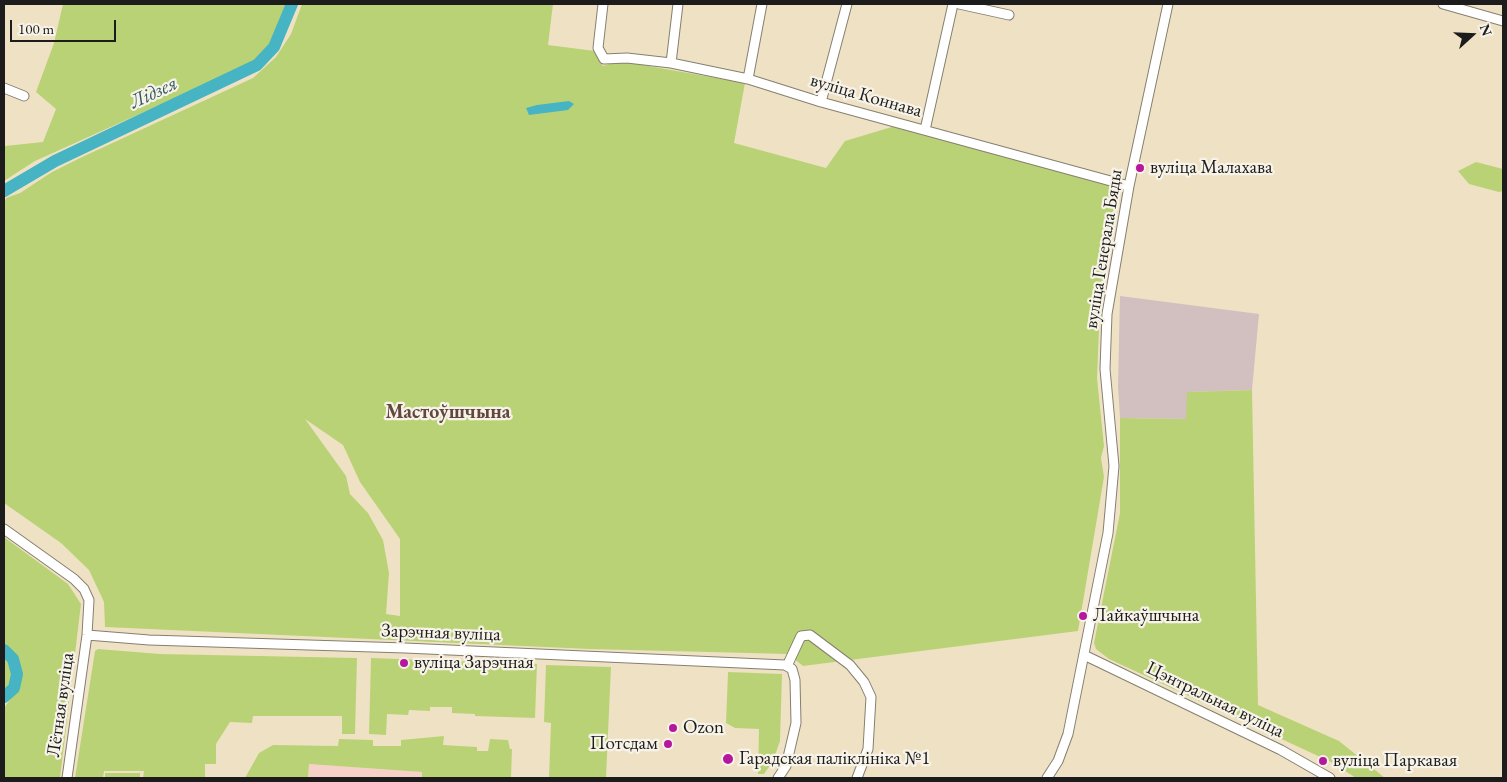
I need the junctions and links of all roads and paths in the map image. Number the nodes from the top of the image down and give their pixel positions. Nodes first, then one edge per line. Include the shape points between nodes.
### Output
1 (603, 4) edge
2 (678, 4) edge
3 (762, 4) edge
4 (847, 4) edge
5 (953, 4) edge
6 (959, 4) edge
7 (1168, 4) edge
8 (1443, 4) edge
9 (1009, 14) dead end
10 (1503, 21) edge
11 (671, 63) junction
12 (748, 78) junction
13 (4, 88) edge
14 (24, 96) dead end
15 (821, 102) junction
16 (925, 130) junction
17 (1129, 186) junction
18 (4, 529) edge
19 (87, 635) junction
20 (1084, 655) junction
21 (789, 667) junction
22 (67, 778) edge
23 (778, 778) edge
24 (856, 778) edge
25 (1047, 778) edge
26 (1330, 778) edge

1 - 11 street, вуліца Коннава via 598,48 604,59
2 - 11 street
3 - 12 street
4 - 15 street
5 - 16 street
6 - 9 street
7 - 17 street, вуліца Генерала Бяды
8 - 10 street
11 - 12 street, вуліца Коннава
12 - 15 street, вуліца Коннава
13 - 14 street
15 - 16 street, вуліца Коннава
16 - 17 street, вуліца Коннава
17 - 20 street, вуліца Генерала Бяды via 1107,314 1105,369 1114,466 1108,533
18 - 19 street, Лётная вуліца via 84,589 90,608
19 - 21 street, Зарэчная вуліца via 149,640 516,652
19 - 22 street, Лётная вуліца
20 - 25 street via 1068,734 1058,761
20 - 26 street, Цэнтральная вуліца via 1281,750
21 - 23 street via 795,680 796,723 786,766
21 - 24 street via 801,636 810,635 850,665 864,682 871,697 868,749

